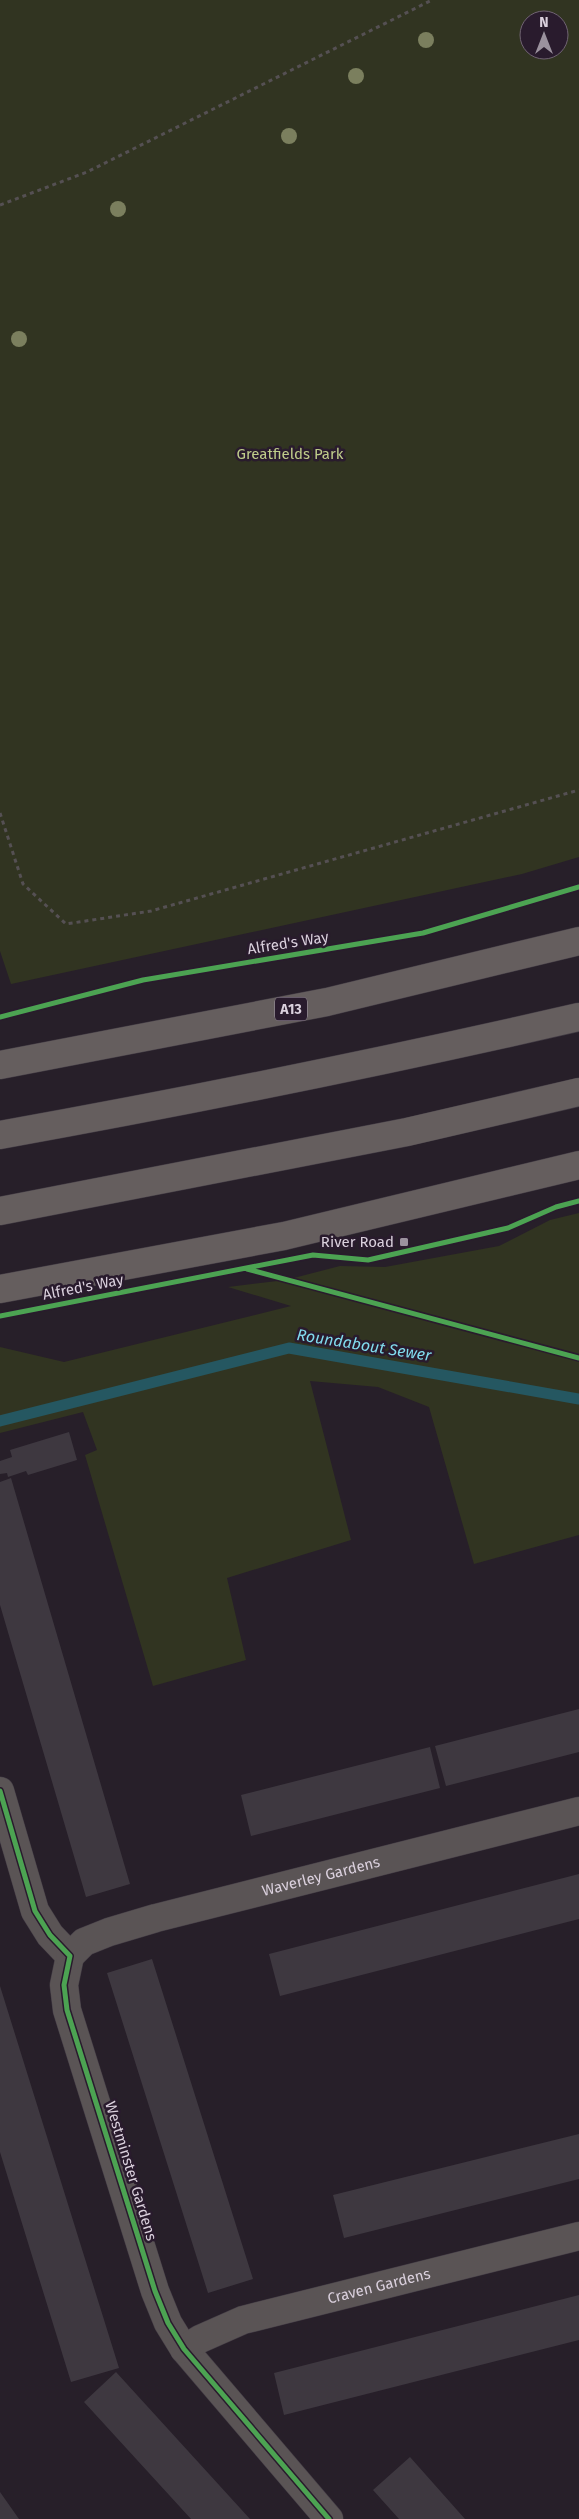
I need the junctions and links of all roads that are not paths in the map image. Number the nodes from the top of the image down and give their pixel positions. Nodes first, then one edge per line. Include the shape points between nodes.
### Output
1 (579, 941) edge
2 (579, 1017) edge
3 (0, 1065) edge
4 (579, 1092) edge
5 (0, 1135) edge
6 (579, 1165) edge
7 (0, 1211) edge
8 (0, 1289) edge
9 (0, 1791) edge
10 (579, 1811) edge
11 (70, 1956) junction
12 (579, 2236) edge
13 (184, 2350) junction
14 (329, 2519) edge

1 - 3 highway, A13 via 327,1002
2 - 5 highway via 391,1060
4 - 7 highway via 407,1132
6 - 8 highway via 284,1236
9 - 11 street via 35,1911 50,1935
10 - 11 street, Waverley Gardens via 156,1918 84,1942
11 - 13 street, Westminster Gardens via 64,1985 68,2010 155,2291
12 - 13 street, Craven Gardens via 243,2320 200,2339
13 - 14 street, Westminster Gardens

